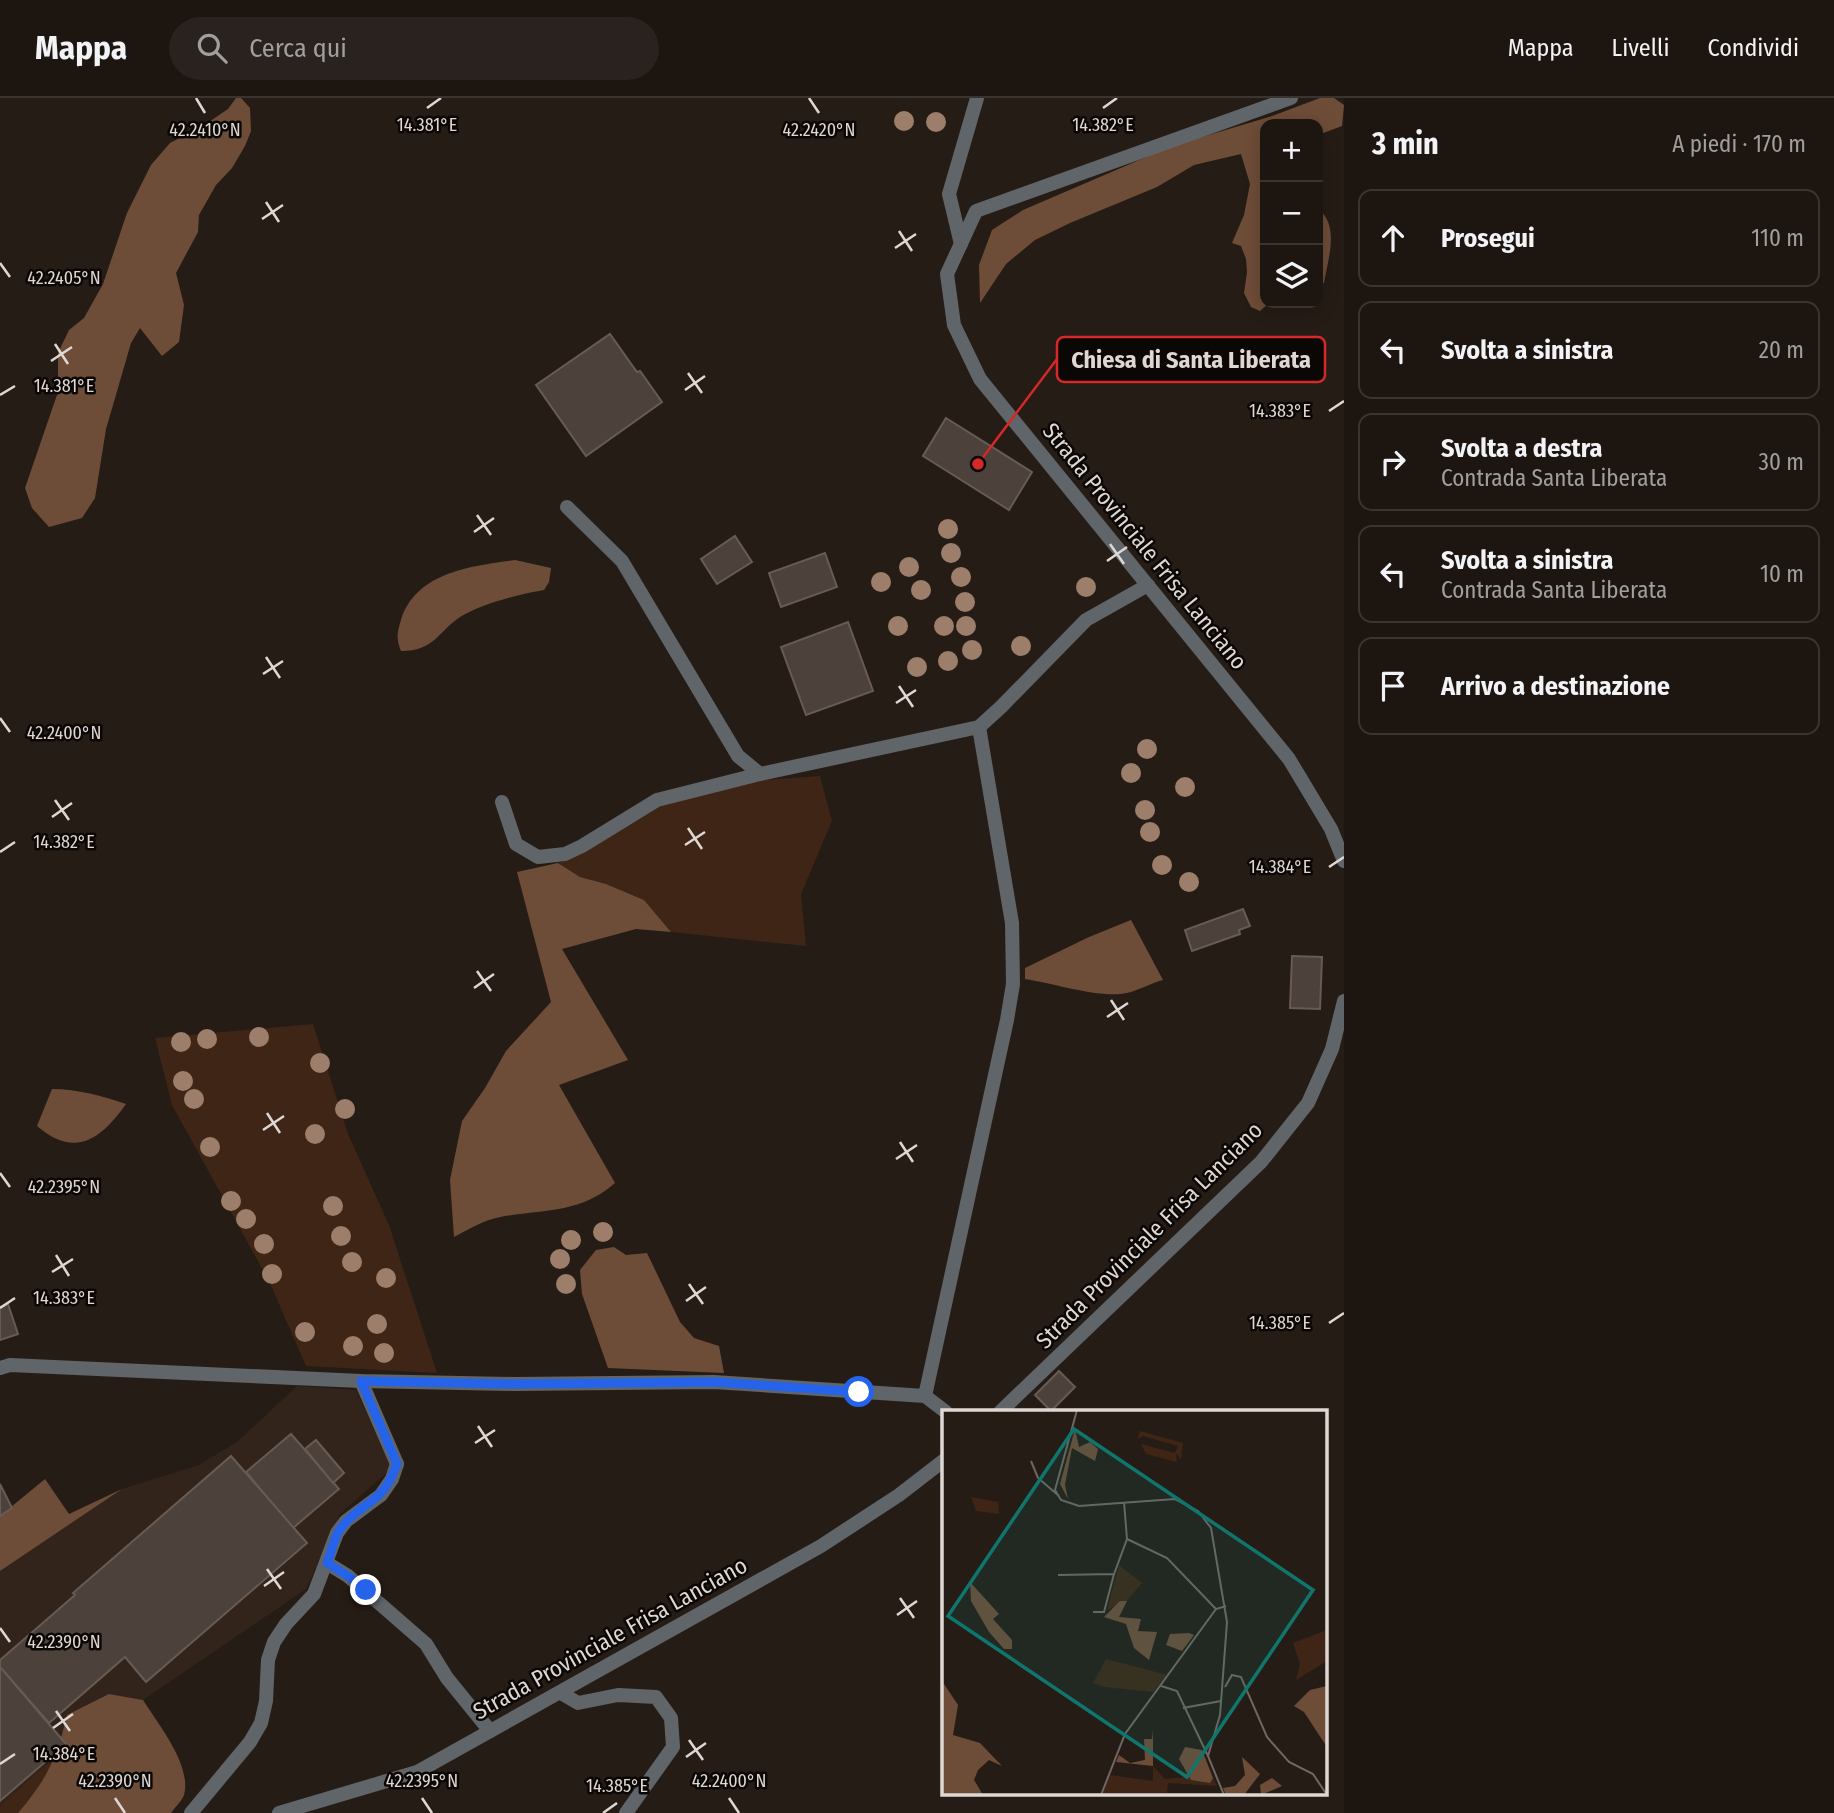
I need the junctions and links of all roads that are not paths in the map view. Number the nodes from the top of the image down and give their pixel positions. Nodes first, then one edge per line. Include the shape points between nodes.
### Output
1 (977, 98) edge
2 (1291, 98) edge
3 (961, 244) junction
4 (567, 508) dead end
5 (1148, 585) junction
6 (979, 727) junction
7 (760, 775) junction
8 (502, 803) dead end
9 (1344, 861) edge
10 (1344, 1001) edge
11 (0, 1368) edge
12 (361, 1381) junction
13 (925, 1396) junction
14 (943, 1410) edge
15 (1002, 1410) edge
16 (942, 1462) edge
17 (327, 1563) junction
18 (561, 1693) junction
19 (490, 1731) junction
20 (191, 1813) edge
21 (279, 1813) edge
22 (626, 1813) edge

1 - 3 street via 948,194
2 - 3 street, Strada Provinciale Frisa Lanciano via 976,211
3 - 5 street, Strada Provinciale Frisa Lanciano via 947,274 954,325 980,379
4 - 7 street via 622,561 738,756
5 - 6 street via 1086,620
5 - 9 street, Strada Provinciale Frisa Lanciano via 1289,758 1331,829
6 - 7 street
6 - 13 street via 1012,923 1013,984
7 - 8 street via 656,800 582,846 565,854 538,857 516,844
10 - 15 street, Strada Provinciale Frisa Lanciano via 1332,1049 1308,1103 1261,1162
11 - 12 street
12 - 13 street via 714,1382
12 - 17 street via 397,1464 381,1495 337,1533
13 - 14 street
16 - 18 street, Strada Provinciale Frisa Lanciano via 821,1546
17 - 19 street via 426,1644
17 - 20 street via 314,1594 274,1642 261,1723
18 - 19 street, Strada Provinciale Frisa Lanciano
18 - 22 street via 578,1703 618,1695 656,1697 671,1718 673,1747
19 - 21 street, Strada Provinciale Frisa Lanciano via 417,1772

